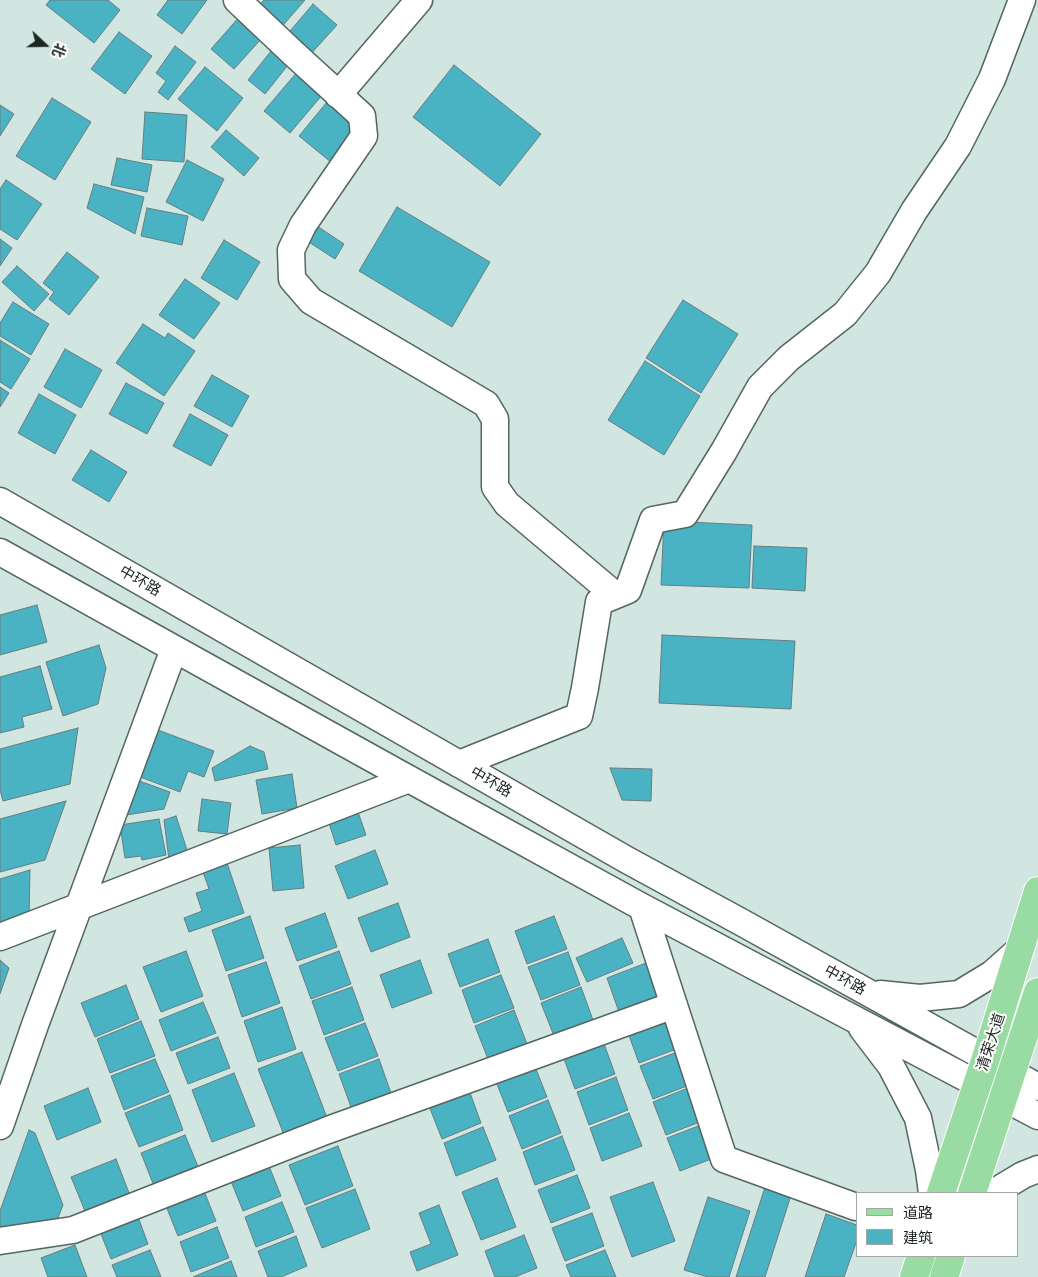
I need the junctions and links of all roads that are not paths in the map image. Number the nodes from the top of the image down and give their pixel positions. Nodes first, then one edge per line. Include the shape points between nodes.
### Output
1 (237, 0) edge
2 (419, 0) edge
3 (1021, 0) edge
4 (1038, 9) edge
5 (338, 94) junction
6 (0, 500) edge
7 (0, 552) edge
8 (615, 595) junction
9 (174, 649) junction
10 (459, 764) junction
11 (408, 779) junction
12 (1038, 891) edge
13 (642, 907) junction
14 (79, 908) junction
15 (0, 937) edge
16 (1019, 950) junction
17 (1038, 992) edge
18 (870, 993) junction
19 (674, 1005) junction
20 (857, 1021) junction
21 (986, 1058) junction
22 (1012, 1072) junction
23 (977, 1084) junction
24 (1038, 1087) edge
25 (1004, 1098) junction
26 (1038, 1116) edge
27 (0, 1126) edge
28 (1038, 1169) edge
29 (932, 1192) edge
30 (941, 1192) edge
31 (972, 1192) edge
32 (995, 1192) edge
33 (856, 1207) edge
34 (0, 1241) edge
35 (921, 1257) edge
36 (951, 1257) edge
37 (914, 1277) edge
38 (944, 1277) edge

1 - 5 street
2 - 5 street
3 - 4 street
3 - 8 street via 992,79 958,146 914,211 878,273 844,314 789,358 760,387 685,514 653,520 628,590
5 - 8 street via 362,116 364,136 304,225 291,250 292,278 311,301 486,404 495,419 495,487 506,504
6 - 10 street, 中环路
7 - 9 street, 中环路
8 - 10 street via 599,602 578,716
9 - 11 street, 中环路
9 - 14 street
10 - 18 street, 中环路
11 - 13 street, 中环路
11 - 14 street
12 - 16 main road, 清荣大道
13 - 19 street
13 - 20 street, 中环路
14 - 15 street
14 - 27 street
16 - 18 street via 992,974 960,994 920,998
16 - 21 main road, 清荣大道
17 - 22 main road, 清荣大道
18 - 21 street, 中环路
19 - 33 street via 724,1159
19 - 34 street via 328,1130 73,1230
20 - 23 street, 中环路
20 - 29 street via 891,1066 918,1118
21 - 22 street, 中环路
21 - 23 main road, 清荣大道
22 - 24 street, 中环路
22 - 25 main road, 清荣大道
23 - 25 street, 中环路
23 - 30 main road, 清荣大道
25 - 26 street, 中环路
25 - 31 main road, 清荣大道
28 - 32 street
35 - 37 main road
36 - 38 main road

